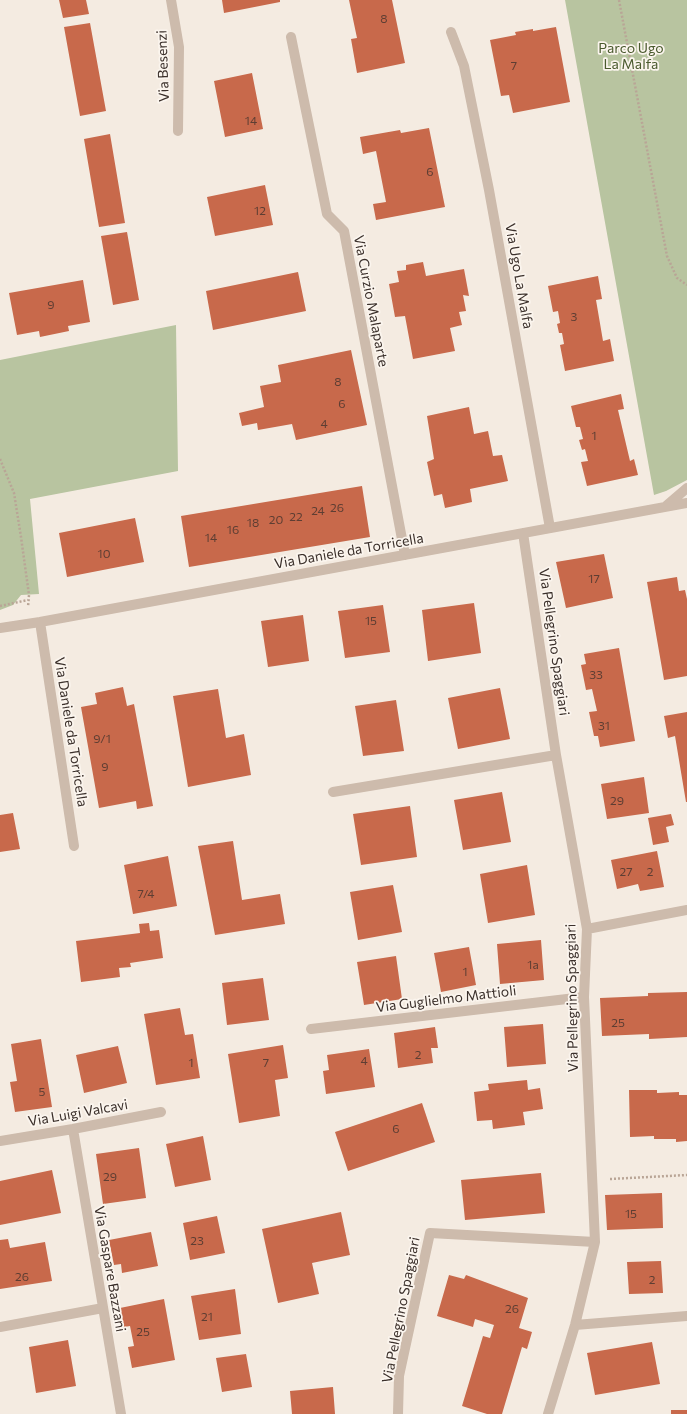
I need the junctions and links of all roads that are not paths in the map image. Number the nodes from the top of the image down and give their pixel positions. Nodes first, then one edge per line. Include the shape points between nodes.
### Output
1 (172, 0) edge
2 (451, 32) dead end
3 (291, 37) dead end
4 (178, 131) dead end
5 (687, 488) edge
6 (687, 503) edge
7 (664, 508) junction
8 (550, 528) junction
9 (523, 533) junction
10 (405, 555) junction
11 (40, 622) junction
12 (0, 628) edge
13 (556, 755) junction
14 (333, 792) dead end
15 (74, 846) dead end
16 (687, 910) edge
17 (587, 929) junction
18 (584, 997) junction
19 (311, 1029) dead end
20 (161, 1112) dead end
21 (73, 1129) junction
22 (0, 1140) edge
23 (595, 1242) junction
24 (103, 1308) junction
25 (687, 1316) edge
26 (575, 1325) junction
27 (0, 1326) edge
28 (121, 1414) edge
29 (398, 1414) edge
30 (548, 1414) edge

1 - 4 street, Via Besenzi via 179,47
2 - 8 street, Via Ugo La Malfa via 464,66 489,190
3 - 10 street, Via Curzio Malaparte via 327,214 344,231
5 - 7 street
6 - 7 street, Via Daniele da Torricella
7 - 8 street, Via Daniele da Torricella
8 - 9 street, Via Daniele da Torricella
9 - 10 street, Via Daniele da Torricella
9 - 13 street, Via Pellegrino Spaggiari
10 - 11 street, Via Daniele da Torricella
11 - 12 street, Via Daniele da Torricella
11 - 15 street, Via Daniele da Torricella
13 - 14 street
13 - 17 street, Via Pellegrino Spaggiari
16 - 17 street
17 - 18 street, Via Pellegrino Spaggiari
18 - 19 street, Via Guglielmo Mattioli
18 - 23 street, Via Pellegrino Spaggiari
20 - 21 street, Via Luigi Valcavi
21 - 22 street, Via Luigi Valcavi
21 - 24 street, Via Gaspare Bazzani
23 - 26 street, Via Pellegrino Spaggiari
23 - 29 street, Via Pellegrino Spaggiari via 430,1233 399,1376
24 - 27 street
24 - 28 street, Via Gaspare Bazzani
25 - 26 street
26 - 30 street, Via Pellegrino Spaggiari

